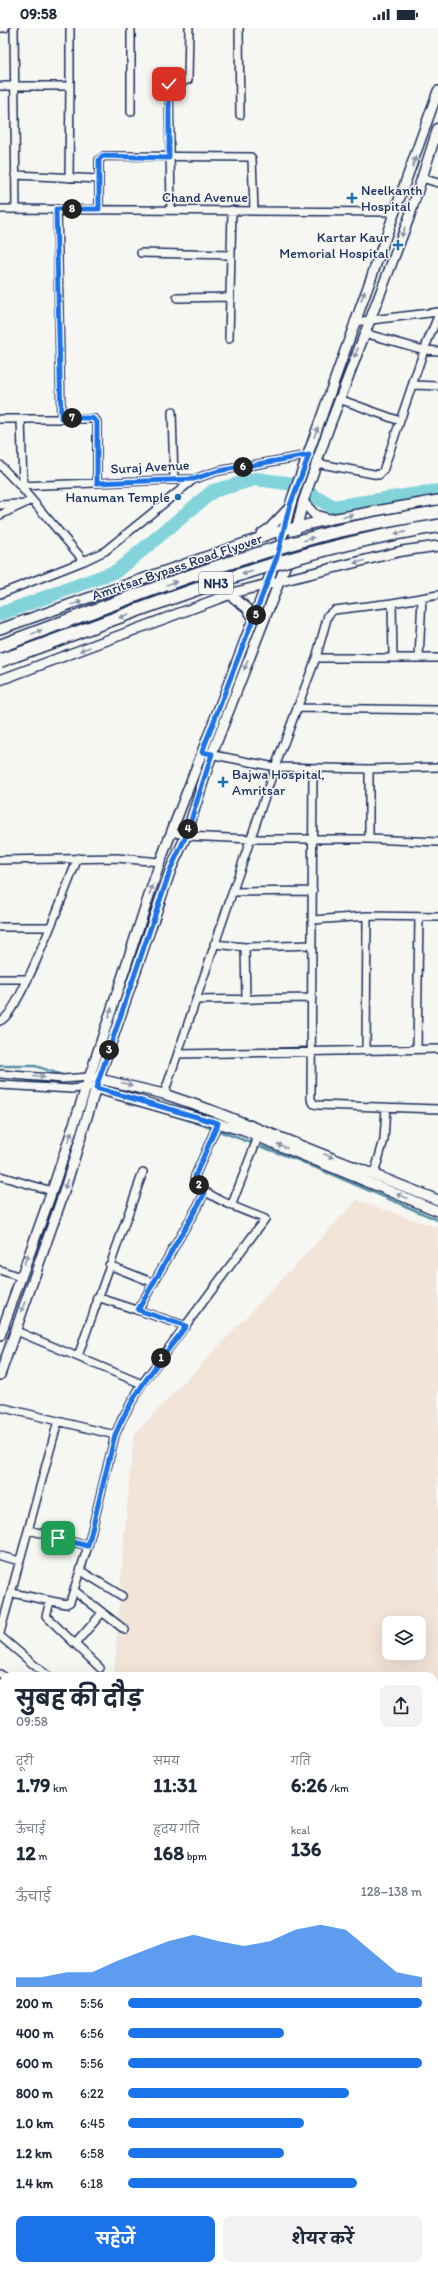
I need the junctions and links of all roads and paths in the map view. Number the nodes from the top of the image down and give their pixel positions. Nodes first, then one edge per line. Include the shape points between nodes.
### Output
1 (0, 28) edge
2 (5, 28) edge
3 (14, 28) edge
4 (70, 28) edge
5 (131, 28) edge
6 (190, 28) edge
7 (240, 28) edge
8 (0, 86) edge
9 (15, 86) junction
10 (70, 86) junction
11 (438, 91) edge
12 (131, 112) dead end
13 (240, 115) dead end
14 (438, 128) edge
15 (169, 158) junction
16 (15, 175) junction
17 (69, 178) junction
18 (422, 178) junction
19 (99, 179) junction
20 (438, 183) edge
21 (0, 209) edge
22 (16, 209) junction
23 (56, 209) junction
24 (99, 209) junction
25 (171, 210) junction
26 (232, 210) junction
27 (254, 210) junction
28 (395, 212) junction
29 (141, 253) dead end
30 (231, 255) junction
31 (230, 297) junction
32 (177, 298) dead end
33 (438, 312) edge
34 (438, 316) edge
35 (368, 321) junction
36 (354, 322) junction
37 (364, 333) junction
38 (229, 339) dead end
39 (424, 350) junction
40 (438, 351) edge
41 (413, 385) junction
42 (438, 386) edge
43 (339, 399) junction
44 (172, 412) dead end
45 (61, 418) junction
46 (0, 419) edge
47 (21, 419) junction
48 (400, 420) junction
49 (309, 455) junction
50 (0, 464) edge
51 (315, 467) junction
52 (194, 479) junction
53 (174, 480) junction
54 (97, 483) junction
55 (21, 486) junction
56 (32, 500) junction
57 (304, 500) junction
58 (438, 500) edge
59 (21, 504) junction
60 (0, 505) edge
61 (289, 508) junction
62 (438, 512) edge
63 (0, 515) edge
64 (331, 519) junction
65 (438, 526) edge
66 (296, 527) junction
67 (284, 530) junction
68 (250, 542) junction
69 (438, 546) edge
70 (84, 561) junction
71 (278, 582) junction
72 (266, 584) junction
73 (0, 594) edge
74 (229, 594) junction
75 (438, 595) edge
76 (422, 598) junction
77 (392, 603) junction
78 (254, 620) junction
79 (0, 628) edge
80 (0, 646) edge
81 (316, 658) junction
82 (393, 658) junction
83 (419, 658) junction
84 (438, 658) edge
85 (0, 661) edge
86 (0, 680) edge
87 (297, 708) junction
88 (438, 710) edge
89 (202, 752) junction
90 (212, 754) junction
91 (275, 767) junction
92 (438, 767) edge
93 (313, 768) junction
94 (369, 769) junction
95 (172, 832) junction
96 (186, 836) junction
97 (251, 839) junction
98 (313, 839) junction
99 (369, 839) junction
100 (438, 842) edge
101 (78, 858) junction
102 (0, 860) edge
103 (160, 862) junction
104 (313, 891) junction
105 (233, 892) junction
106 (367, 916) junction
107 (419, 917) junction
108 (438, 917) edge
109 (313, 920) junction
110 (0, 927) edge
111 (50, 927) junction
112 (214, 944) junction
113 (312, 945) junction
114 (245, 947) junction
115 (28, 979) junction
116 (0, 980) edge
117 (312, 998) junction
118 (246, 999) junction
119 (196, 1000) junction
120 (0, 1021) edge
121 (417, 1049) junction
122 (438, 1049) edge
123 (366, 1050) junction
124 (310, 1051) junction
125 (178, 1054) junction
126 (0, 1074) edge
127 (89, 1077) junction
128 (99, 1078) junction
129 (0, 1085) edge
130 (86, 1087) junction
131 (96, 1088) junction
132 (164, 1094) junction
133 (386, 1107) junction
134 (438, 1109) edge
135 (218, 1123) junction
136 (258, 1137) junction
137 (143, 1172) dead end
138 (374, 1174) junction
139 (0, 1176) edge
140 (52, 1191) junction
141 (205, 1193) junction
142 (438, 1200) edge
143 (232, 1204) junction
144 (438, 1211) edge
145 (109, 1265) junction
146 (0, 1270) edge
147 (20, 1277) junction
148 (154, 1283) junction
149 (97, 1297) junction
150 (138, 1310) junction
151 (186, 1326) junction
152 (14, 1330) junction
153 (0, 1336) edge
154 (78, 1356) junction
155 (0, 1375) edge
156 (142, 1384) junction
157 (0, 1407) edge
158 (58, 1421) junction
159 (115, 1435) junction
160 (29, 1530) junction
161 (88, 1546) junction
162 (0, 1556) edge
163 (20, 1561) junction
164 (81, 1571) junction
165 (75, 1591) junction
166 (12, 1592) junction
167 (122, 1596) dead end
168 (50, 1602) junction
169 (102, 1613) junction
170 (125, 1630) dead end
171 (0, 1633) edge
172 (0, 1636) edge
173 (75, 1644) junction
174 (100, 1668) dead end
175 (42, 1672) edge

1 - 2 street
3 - 9 street
4 - 10 street
5 - 12 street
6 - 15 street via 188,80 170,84 169,87
7 - 13 street
8 - 9 street
9 - 10 street
9 - 16 street
10 - 17 street
28 -> 11 street
14 - 18 street
15 - 19 street via 102,156 99,160
15 - 25 street
15 - 27 street via 252,158
16 - 17 street
16 - 22 street
17 - 19 street
18 - 20 street
18 -> 35 street
19 - 24 street
21 - 22 street, Chand Avenue
22 - 23 street, Chand Avenue
23 - 24 street, Chand Avenue
23 - 45 street
24 - 25 street, Chand Avenue
25 - 26 street, Chand Avenue
26 - 27 street, Chand Avenue
26 - 30 street
27 - 28 street, Chand Avenue
36 -> 28 street
29 - 30 street
30 - 31 street
31 - 32 street
31 - 38 street
33 - 35 street
34 - 39 street
35 - 36 street
35 - 37 street
49 -> 36 street
37 - 39 street
37 -> 43 street
39 - 40 street
39 - 41 street
41 - 42 street
41 - 48 street
43 - 48 street
43 - 51 street
44 - 53 street
45 - 47 street
45 - 54 street via 92,418 97,422
46 - 47 street
47 - 55 street
48 - 51 street via 383,471 379,475
49 - 52 street, Suraj Avenue via 218,471
49 - 61 street
50 - 55 street
51 - 57 street
52 - 53 street, Suraj Avenue
52 - 70 street via 106,551
53 - 54 street, Suraj Avenue
54 - 55 street, Suraj Avenue
55 - 56 street
56 - 59 street
56 - 70 street
57 - 64 street via 315,515
57 - 66 street
64 -> 58 street
59 - 60 street
59 - 63 street
61 - 67 street
61 - 68 street via 270,528
80 -> 62 highway, Amritsar Bypass Road Flyover / NH3, bridge via 142,594 286,546 362,526
64 - 66 street
65 -> 85 highway, Amritsar Bypass Road Flyover / NH3, bridge via 338,547 235,576
66 - 67 street
66 - 71 street via 290,554
67 - 68 street
67 - 72 street
79 -> 68 street
69 -> 71 street via 402,551
70 - 73 street
71 - 72 street
71 -> 90 street
72 - 74 street
72 - 78 street
74 - 78 street via 247,608
74 -> 86 street
75 - 76 street
76 - 77 street
76 - 83 street
77 - 81 street via 330,611
77 - 82 street
78 - 89 street
81 - 82 street
81 - 87 street
82 - 83 street
83 - 84 street
87 - 88 street
87 - 91 street
89 - 90 street
89 - 95 street
90 - 91 street
90 - 96 street
91 - 93 street
91 - 97 street
92 - 94 street
93 - 94 street
93 - 98 street
94 - 99 street
95 - 96 street
95 - 103 street
96 - 97 street
96 - 128 street via 171,868
97 - 98 street
97 - 105 street
98 - 99 street
98 - 104 street
99 - 100 street
101 - 102 street
101 - 103 street
101 - 111 street
127 -> 103 street
104 - 105 street
104 - 109 street
105 - 112 street
106 - 107 street
106 - 109 street
106 - 123 street
107 - 108 street
107 - 121 street
109 - 113 street
110 - 111 street
111 - 115 street
112 - 114 street
112 - 119 street
113 - 114 street
113 - 117 street
114 - 118 street
115 - 116 street
115 - 120 street via 13,1010
117 - 118 street
117 - 124 street
118 - 119 street
119 - 125 street
121 - 122 street
121 - 123 street
123 - 124 street
124 - 125 street
124 - 133 street via 310,1099 314,1104
125 - 132 street
126 -> 127 street via 63,1079
127 - 128 street
127 - 130 street
128 - 131 street
128 -> 132 street
129 - 130 street via 72,1089
130 - 131 street
140 -> 130 street
131 - 135 street
131 -> 152 street via 63,1195
132 -> 138 street
133 - 134 street
133 - 138 street via 384,1140
135 - 136 street
135 - 141 street via 195,1176 196,1182
136 - 143 street
144 -> 136 street
137 - 145 street
138 - 142 street
139 - 140 street
147 -> 140 street
141 - 143 street
141 - 148 street
143 - 151 street via 265,1219
145 - 148 street
145 - 149 street
146 - 147 street
147 - 153 street
148 - 150 street
149 - 150 street
149 - 154 street
150 - 151 street
151 - 156 street
152 - 154 street
152 - 155 street
154 - 156 street
156 - 159 street
157 - 158 street
158 - 159 street
158 - 160 street
159 - 161 street
160 - 161 street
160 - 163 street
161 - 164 street
162 - 163 street
163 - 166 street
164 - 165 street
164 - 167 street
165 - 168 street via 68,1604
165 - 169 street
166 - 168 street
166 - 171 street
168 - 173 street via 46,1616
169 - 170 street
169 - 173 street
172 - 175 street
173 - 174 street

